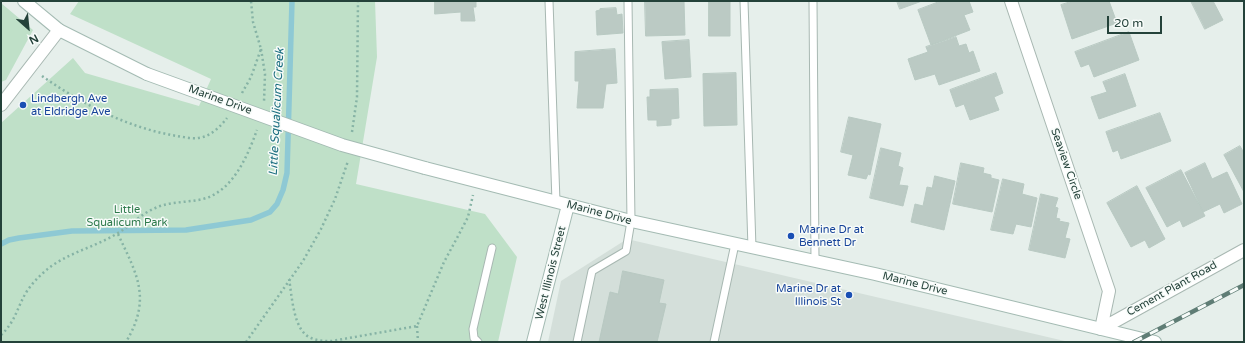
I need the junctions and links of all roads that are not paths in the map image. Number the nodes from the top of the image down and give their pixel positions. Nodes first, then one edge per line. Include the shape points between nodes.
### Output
1 (24, 1) edge
2 (549, 1) edge
3 (628, 1) edge
4 (744, 1) edge
5 (812, 1) edge
6 (1011, 1) edge
7 (59, 30) junction
8 (1, 105) edge
9 (556, 202) junction
10 (568, 205) junction
11 (631, 221) junction
12 (735, 244) junction
13 (492, 248) dead end
14 (752, 248) junction
15 (1244, 250) edge
16 (815, 261) junction
17 (1101, 329) junction
18 (478, 342) edge
19 (533, 342) edge
20 (577, 342) edge
21 (714, 342) edge
22 (1156, 342) edge

1 - 7 main road, Marine Drive
2 - 9 lane
3 - 11 lane
4 - 14 lane
5 - 16 lane
6 - 17 main road, Seaview Circle via 1109,292
7 - 8 main road
7 - 9 main road, Marine Drive, bridge via 147,74 342,145
9 - 10 main road, Marine Drive
10 - 11 main road, Marine Drive
10 - 19 main road, West Illinois Street
11 - 12 main road, Marine Drive
11 - 20 lane via 626,250 592,271
12 - 14 main road, Marine Drive
12 - 21 lane
13 - 18 lane via 473,329 474,338
14 - 16 main road, Marine Drive
15 - 17 main road, Cement Plant Road
16 - 17 main road, Marine Drive
17 - 22 main road, Marine Drive

